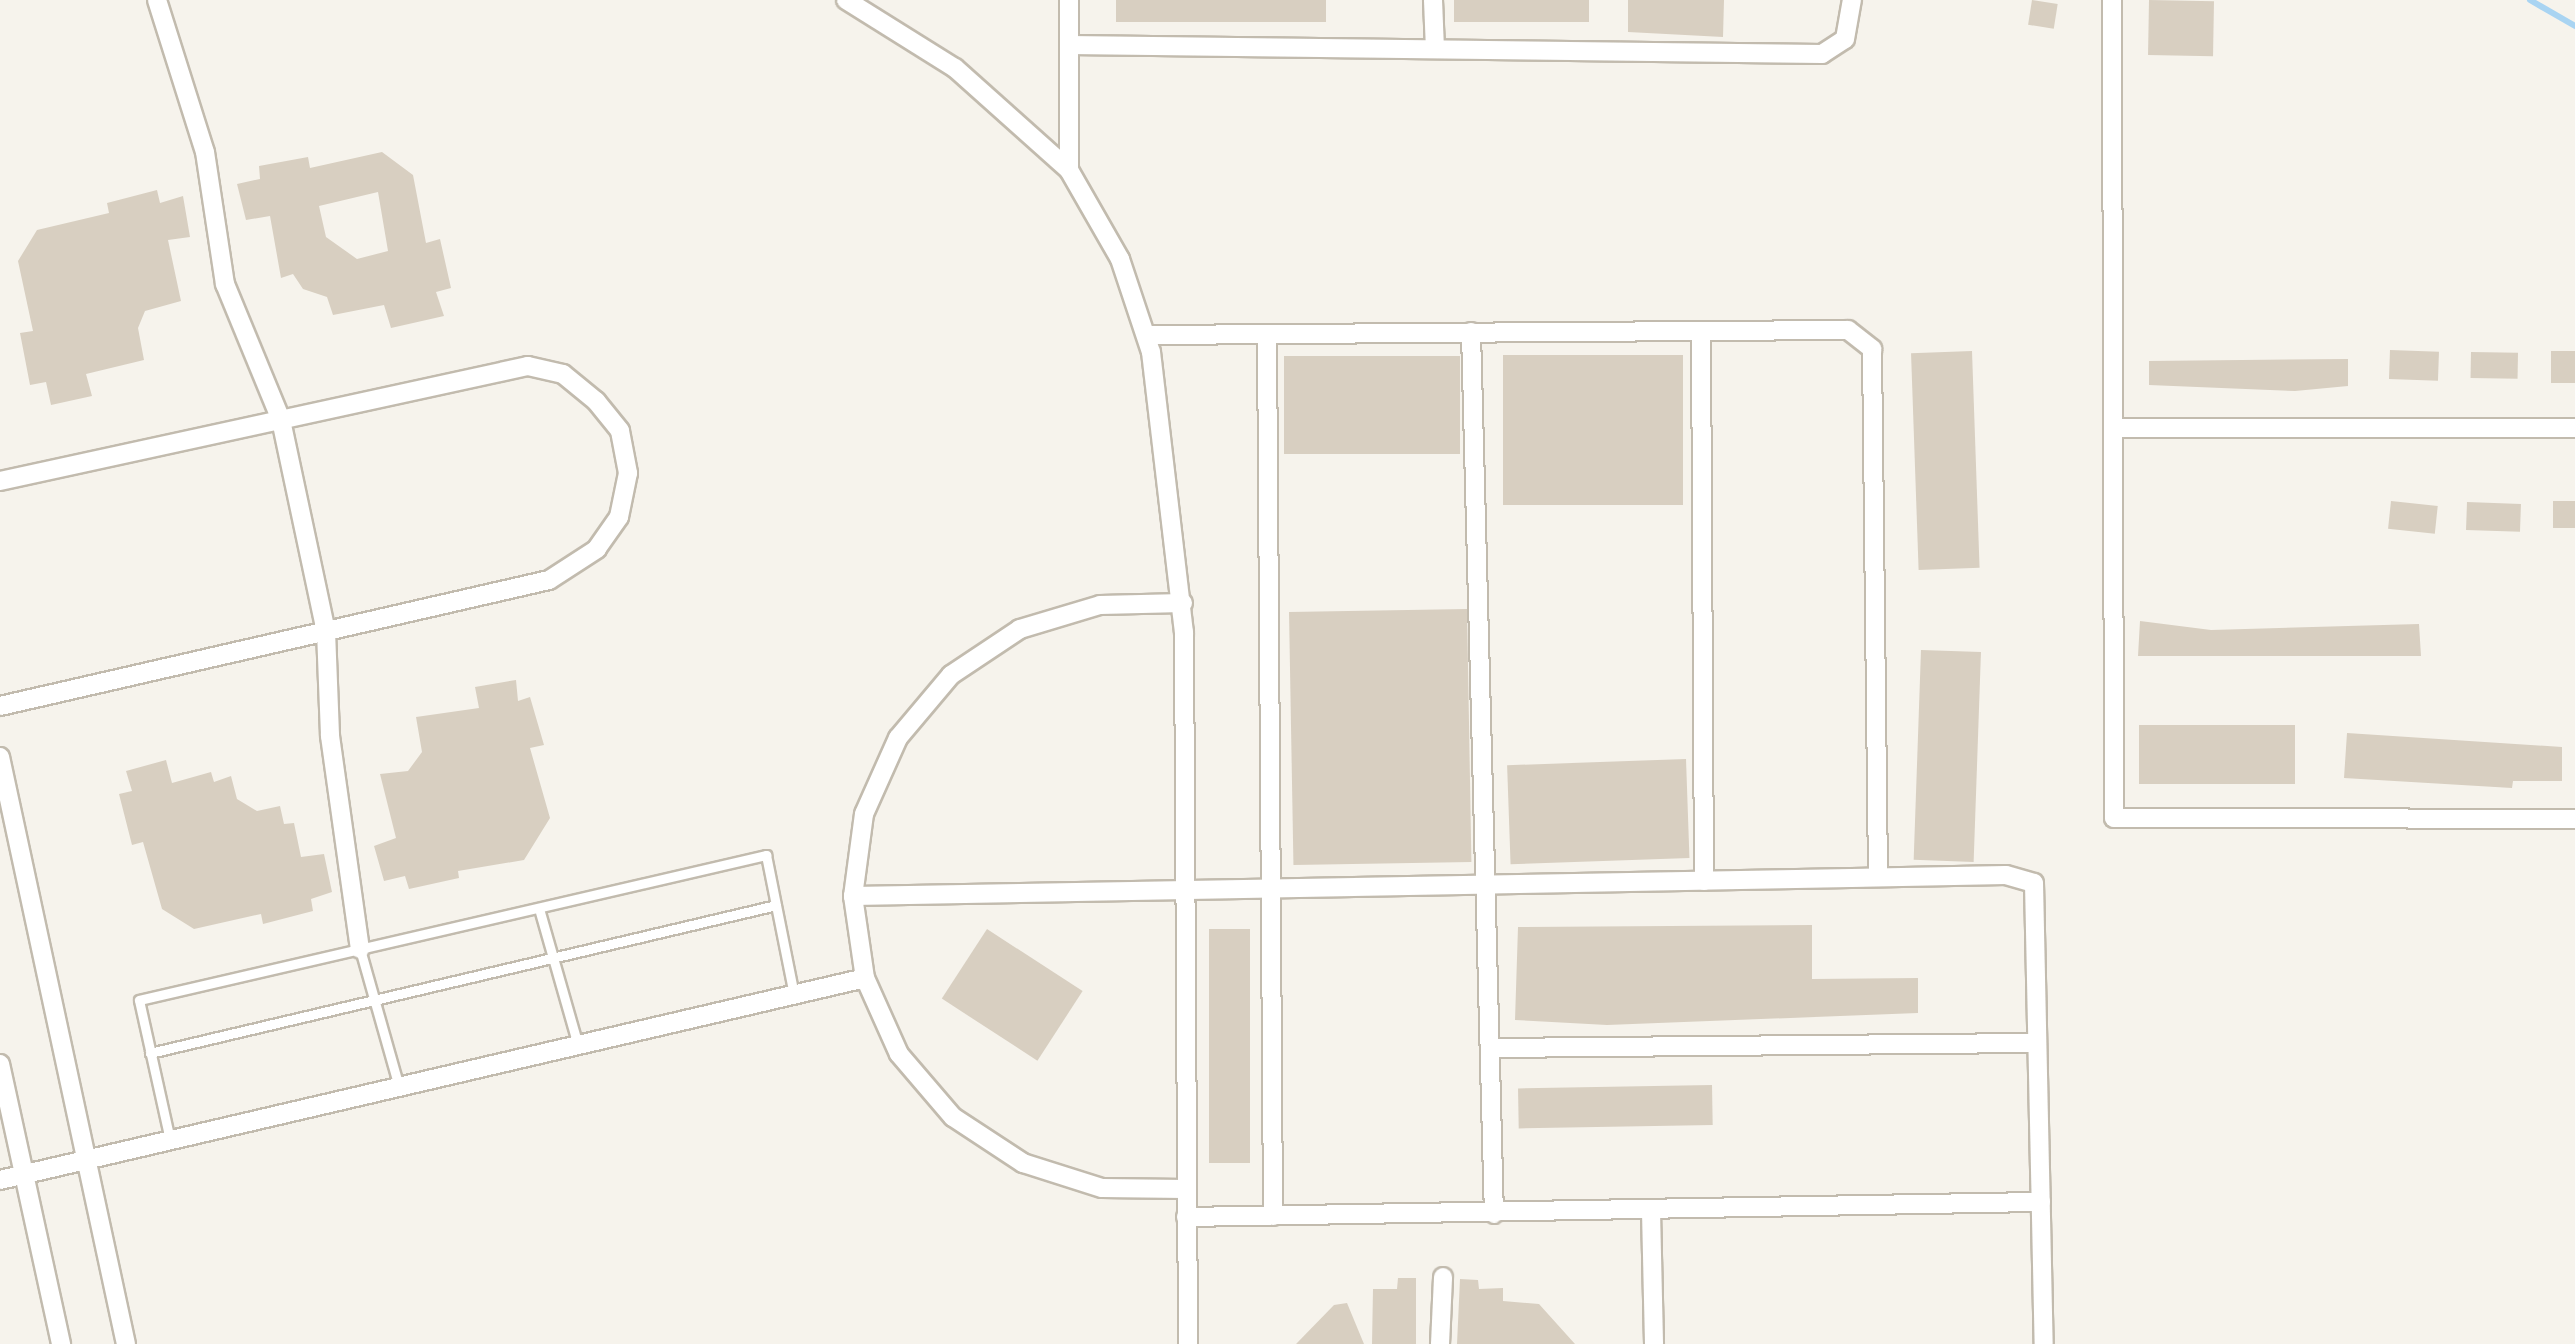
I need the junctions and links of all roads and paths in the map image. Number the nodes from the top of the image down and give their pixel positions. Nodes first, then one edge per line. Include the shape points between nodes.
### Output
1 (157, 0) edge
2 (846, 0) edge
3 (1069, 0) edge
4 (1433, 0) edge
5 (1852, 0) edge
6 (2112, 0) edge
7 (1069, 45) junction
8 (1435, 49) junction
9 (1069, 170) junction
10 (1701, 331) junction
11 (1471, 332) junction
12 (1267, 334) junction
13 (1146, 335) junction
14 (281, 420) junction
15 (2113, 428) junction
16 (2575, 428) edge
17 (0, 481) edge
18 (1183, 603) junction
19 (326, 631) junction
20 (0, 706) edge
21 (0, 757) edge
22 (2575, 818) edge
23 (1878, 877) junction
24 (1704, 881) junction
25 (1489, 885) junction
26 (1270, 889) junction
27 (1184, 891) junction
28 (853, 896) junction
29 (776, 905) junction
30 (540, 912) junction
31 (360, 949) junction
32 (553, 958) junction
33 (865, 978) junction
34 (794, 995) junction
35 (374, 1000) junction
36 (2037, 1043) junction
37 (578, 1045) junction
38 (1492, 1048) junction
39 (150, 1053) junction
40 (0, 1064) edge
41 (399, 1087) junction
42 (170, 1140) junction
43 (83, 1163) junction
44 (25, 1174) junction
45 (0, 1180) edge
46 (1185, 1189) junction
47 (2041, 1202) junction
48 (1651, 1211) junction
49 (1494, 1214) junction
50 (1273, 1216) junction
51 (1186, 1217) junction
52 (1443, 1277) dead end
53 (61, 1344) edge
54 (126, 1344) edge
55 (1188, 1344) edge
56 (1440, 1344) edge
57 (1654, 1344) edge
58 (2044, 1344) edge

1 - 14 street via 205,152 225,284
2 - 9 street via 955,68
3 - 7 street
4 - 8 street
5 - 8 street via 1845,39 1822,54
6 - 15 street
7 - 8 street
7 - 9 street
9 - 13 street via 1120,259
10 - 11 street
10 - 23 street via 1848,330 1872,349
10 - 24 street
11 - 12 street
11 - 25 street
12 - 13 street
12 - 26 street
13 - 18 street
14 - 17 street
14 - 19 street
14 - 19 street via 528,366 563,374 620,431 628,473 619,517 582,563 549,580
15 - 16 street
15 - 22 street via 2115,818
18 - 27 street
18 - 28 street via 1100,605 1020,629 951,675 898,738 864,814
19 - 20 street
19 - 31 street via 330,736
21 - 43 street
23 - 24 street
23 - 36 street via 2006,875 2034,883
24 - 25 street
25 - 26 street
25 - 38 street
26 - 27 street
26 - 50 street
27 - 28 street
27 - 46 street
28 - 33 street
29 - 30 lane via 766,855
29 - 32 lane
29 - 34 lane
30 - 31 lane
30 - 32 lane
31 - 35 lane
31 - 39 lane via 139,1000
32 - 35 lane
32 - 37 lane
33 - 34 street
33 - 46 street via 899,1054 953,1117 999,1148 1023,1163 1102,1188
34 - 37 street
35 - 39 lane
35 - 41 lane
36 - 38 street
36 - 47 street
37 - 41 street
38 - 49 street
39 - 42 lane
40 - 44 street
41 - 42 street
42 - 43 street
43 - 44 street
43 - 54 street
44 - 45 street
44 - 53 street
46 - 51 street
47 - 48 street
47 - 58 street
48 - 49 street
48 - 57 street
49 - 50 street
50 - 51 street
51 - 55 street
52 - 56 street

